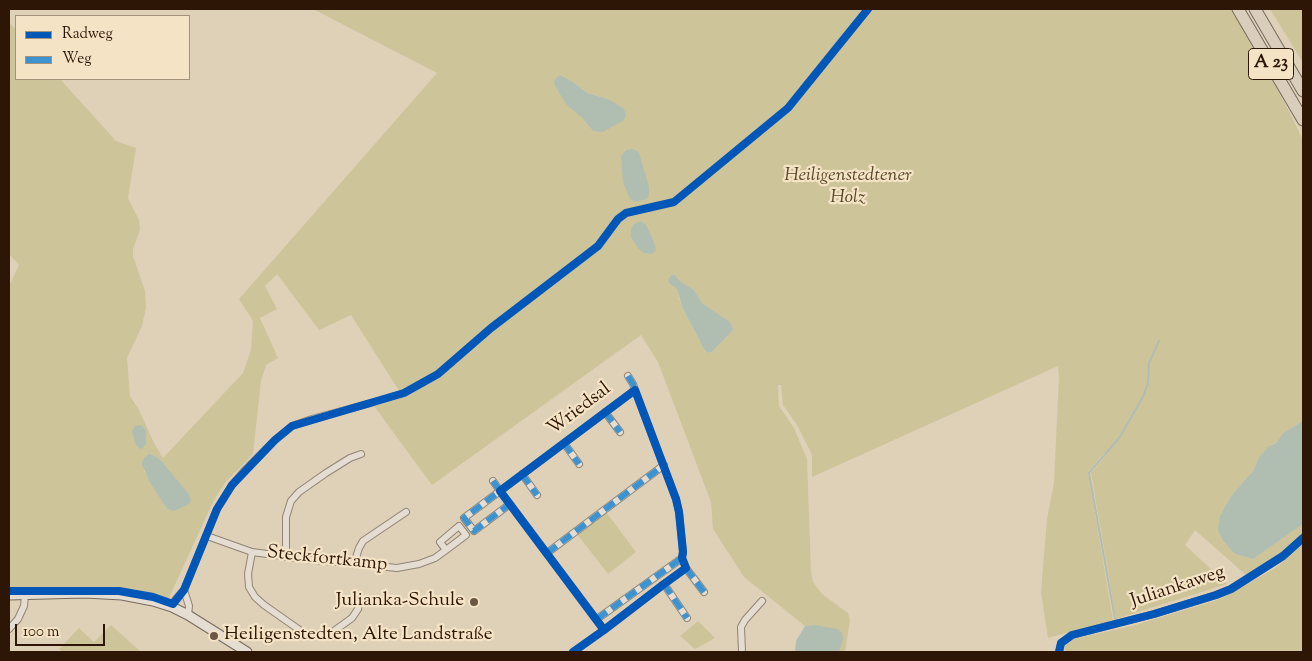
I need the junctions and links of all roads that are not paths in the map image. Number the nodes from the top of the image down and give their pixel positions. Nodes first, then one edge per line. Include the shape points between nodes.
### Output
1 (1238, 9) edge
2 (1255, 9) edge
3 (1303, 91) edge
4 (1303, 120) edge
5 (628, 376) dead end
6 (635, 390) junction
7 (371, 404) dead end
8 (605, 412) junction
9 (620, 432) dead end
10 (564, 443) junction
11 (361, 454) dead end
12 (579, 464) dead end
13 (664, 465) junction
14 (522, 474) junction
15 (493, 481) dead end
16 (500, 491) junction
17 (537, 494) dead end
18 (510, 504) junction
19 (406, 512) dead end
20 (207, 536) junction
21 (1303, 538) edge
22 (446, 550) dead end
23 (252, 552) junction
24 (547, 553) junction
25 (286, 557) junction
26 (682, 558) junction
27 (354, 564) junction
28 (686, 568) junction
29 (664, 584) junction
30 (184, 590) junction
31 (704, 592) dead end
32 (9, 595) edge
33 (26, 595) junction
34 (360, 601) dead end
35 (762, 601) dead end
36 (172, 607) junction
37 (188, 615) junction
38 (687, 618) dead end
39 (597, 619) junction
40 (9, 629) edge
41 (604, 630) junction
42 (247, 652) edge
43 (573, 652) edge
44 (742, 652) edge
45 (1059, 652) edge

1 - 4 highway, A 23
2 - 3 highway, A 23
5 - 6 street, Wriedsal
6 - 8 street, Wriedsal
6 - 13 street, Wriedsal
7 - 20 street via 292,426 232,485 217,509
8 - 9 street, Wriedsal
8 - 10 street, Wriedsal
10 - 12 street, Wriedsal
10 - 14 street, Wriedsal
11 - 25 street via 326,473 291,502 285,522
13 - 24 street
13 - 26 street, Wriedsal via 678,508
14 - 16 street, Wriedsal
14 - 17 street
15 - 16 street
16 - 18 street
16 - 18 street, Wriedsal via 464,518 474,531
18 - 24 street
19 - 27 street via 363,541
20 - 23 street, Steckfortkamp
20 - 30 street
21 - 45 street, Juliankaweg via 1261,572 1231,589 1154,614 1072,635 1061,643
22 - 27 street, Steckfortkamp via 432,560 411,566 391,568
23 - 25 street, Steckfortkamp
23 - 34 street via 248,574 249,587 255,597 301,631 312,635 334,631 352,618
24 - 39 street
25 - 27 street, Steckfortkamp
26 - 28 street, Wriedsal
26 - 39 street
28 - 29 street
28 - 31 street, Wriedsal
29 - 38 street
29 - 41 street
30 - 36 street
30 - 37 street
32 - 33 street
33 - 36 street via 109,594
33 - 40 street via 18,619
35 - 44 street via 741,627
36 - 37 street
37 - 42 street
39 - 41 street
41 - 43 street

